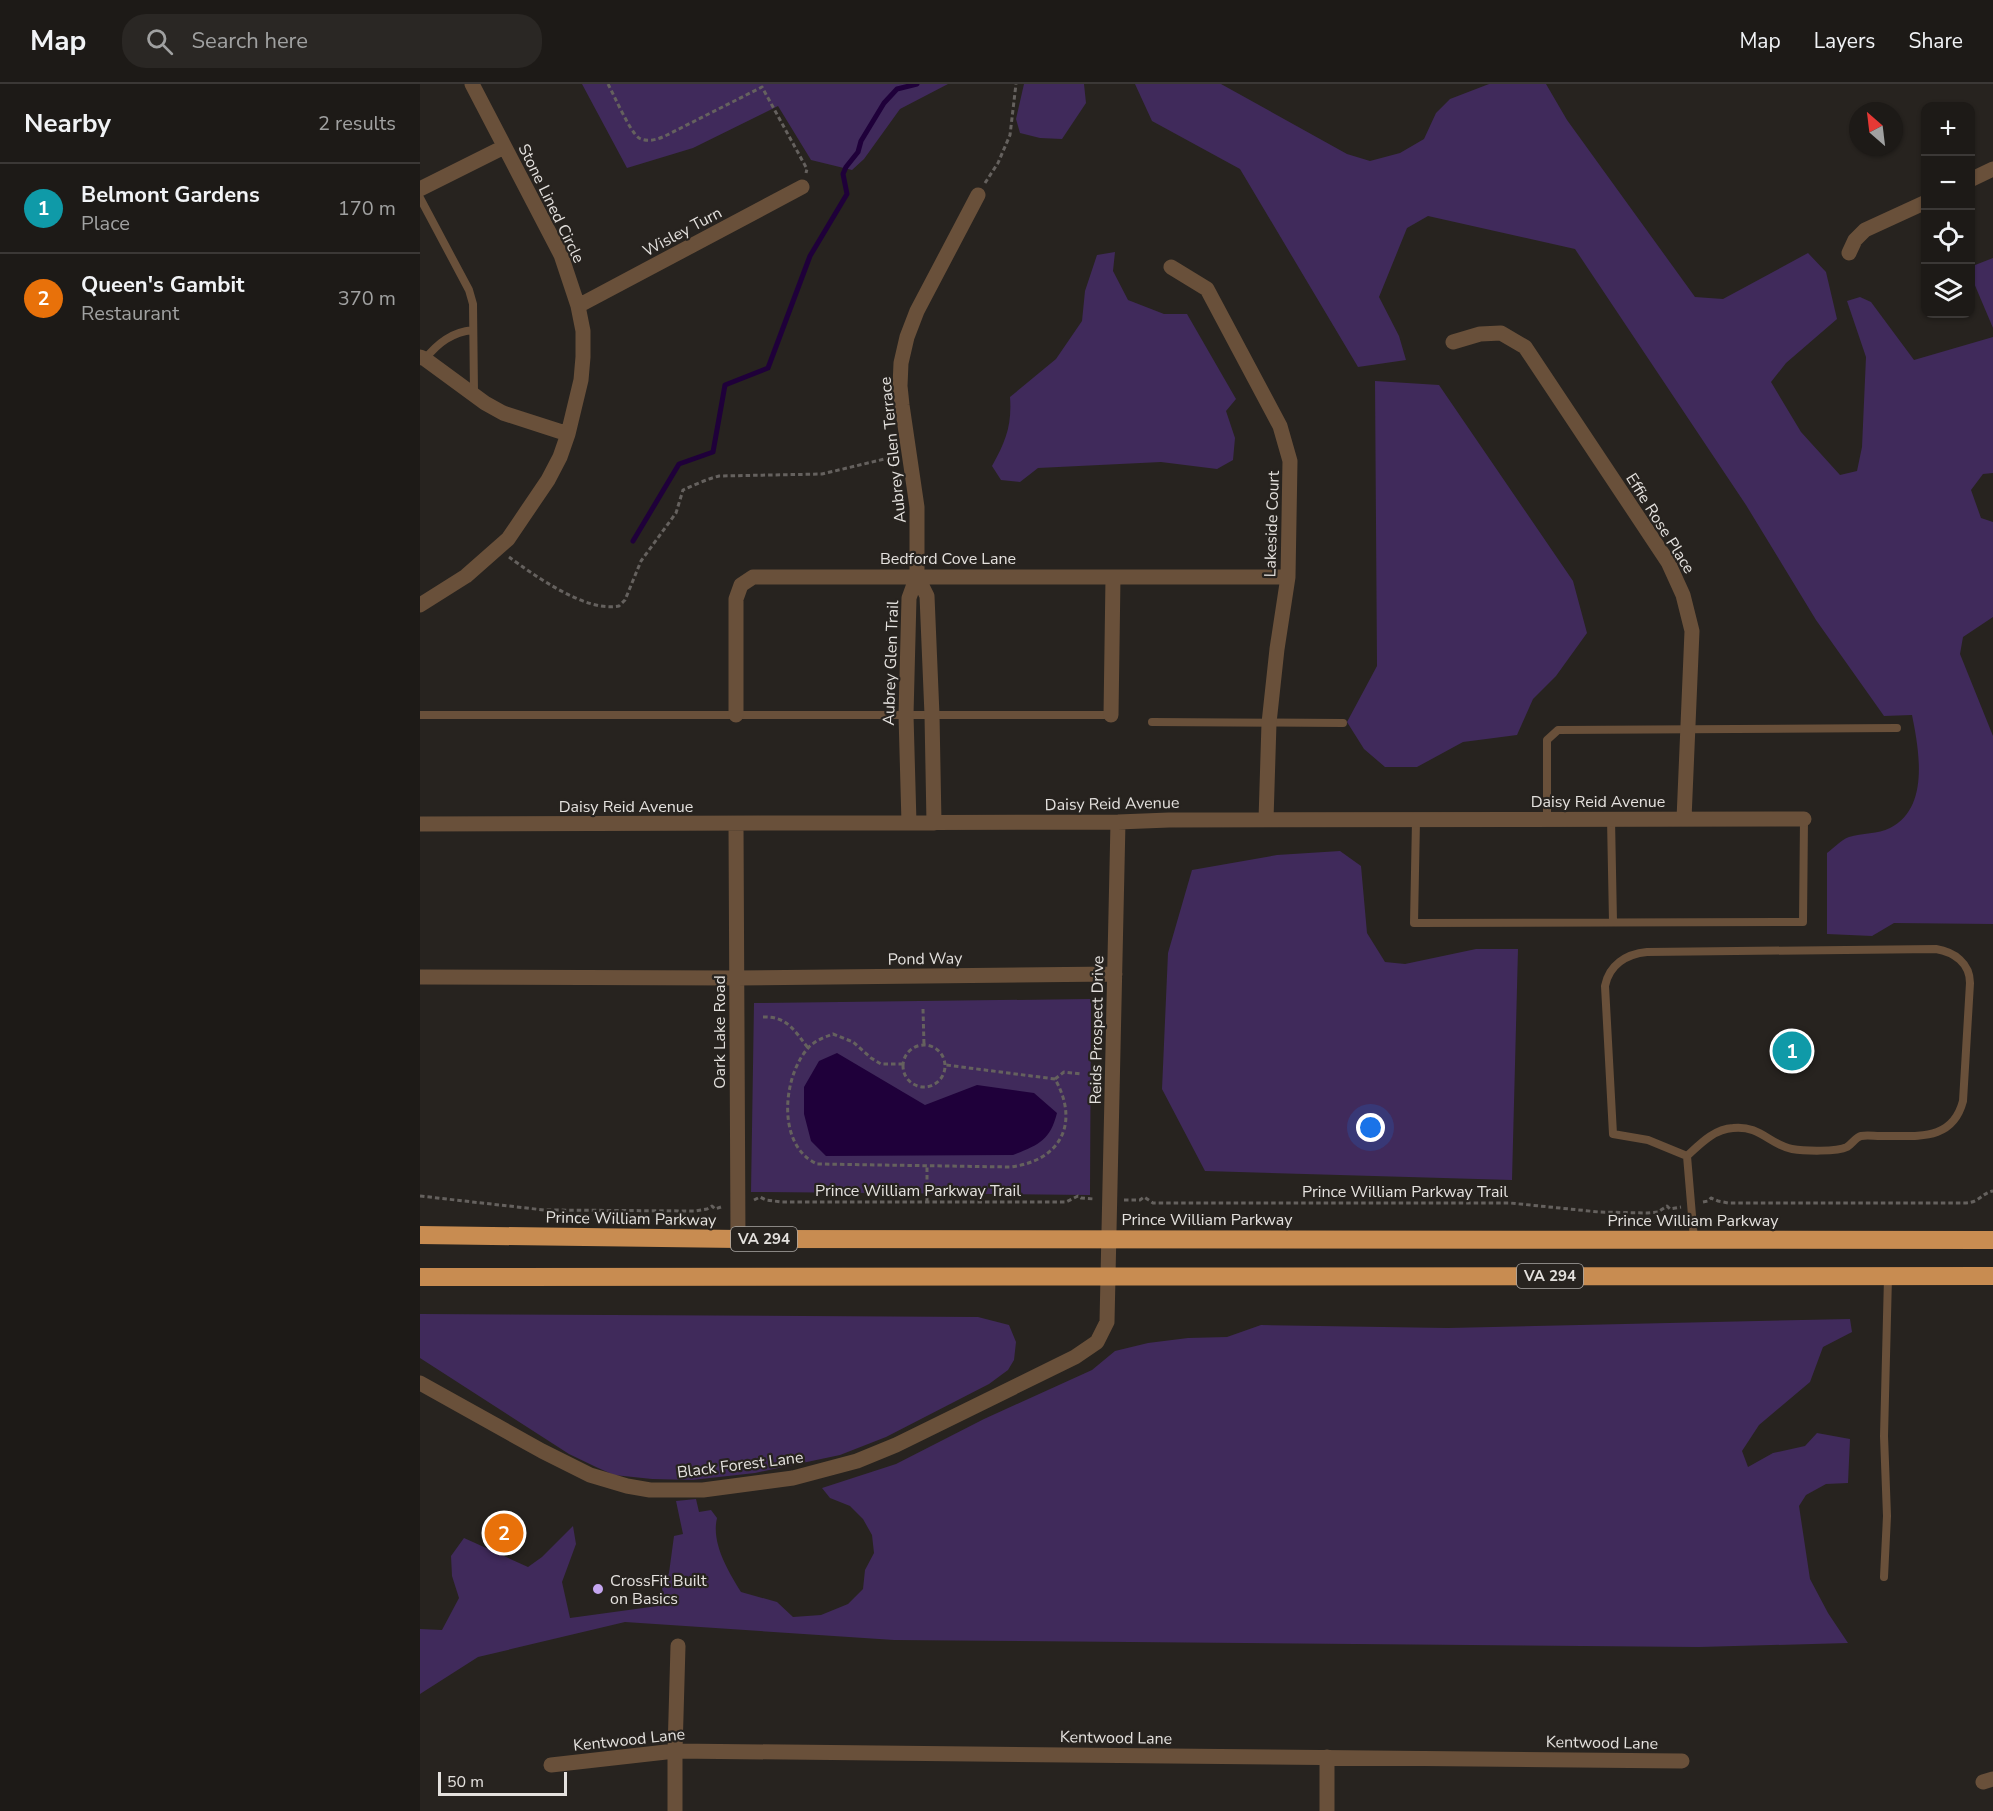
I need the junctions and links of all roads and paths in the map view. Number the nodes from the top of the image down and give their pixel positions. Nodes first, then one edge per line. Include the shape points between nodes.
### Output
1 (472, 84) edge
2 (608, 84) edge
3 (768, 84) edge
4 (1016, 84) edge
5 (762, 87) junction
6 (504, 147) junction
7 (1993, 169) edge
8 (1975, 178) edge
9 (802, 187) joint
10 (420, 189) edge
11 (978, 195) joint
12 (420, 198) edge
13 (1921, 203) edge
14 (1849, 253) dead end
15 (1171, 267) dead end
16 (578, 306) junction
17 (473, 330) junction
18 (1453, 342) dead end
19 (423, 358) edge
20 (474, 395) junction
21 (568, 434) junction
22 (910, 452) junction
23 (498, 549) junction
24 (917, 576) junction
25 (1113, 577) junction
26 (1288, 577) junction
27 (420, 605) edge
28 (420, 715) edge
29 (736, 715) junction
30 (906, 715) junction
31 (932, 715) junction
32 (1111, 715) joint
33 (1152, 722) dead end
34 (1269, 723) junction
35 (1343, 723) dead end
36 (1897, 728) dead end
37 (1688, 731) junction
38 (1547, 819) junction
39 (1611, 819) junction
40 (1684, 819) junction
41 (1804, 819) joint
42 (1266, 820) junction
43 (1416, 820) junction
44 (1118, 822) junction
45 (909, 823) junction
46 (934, 823) junction
47 (420, 824) edge
48 (736, 825) junction
49 (1613, 922) junction
50 (1115, 974) junction
51 (420, 977) edge
52 (736, 978) junction
53 (923, 1009) dead end
54 (764, 1017) dead end
55 (924, 1045) junction
56 (808, 1048) junction
57 (903, 1064) junction
58 (946, 1065) junction
59 (1081, 1074) dead end
60 (1055, 1078) junction
61 (1687, 1156) junction
62 (927, 1166) junction
63 (1993, 1191) edge
64 (420, 1196) edge
65 (1081, 1198) dead end
66 (756, 1200) dead end
67 (1140, 1200) dead end
68 (927, 1202) junction
69 (1708, 1202) dead end
70 (715, 1209) dead end
71 (1670, 1209) dead end
72 (420, 1235) edge
73 (738, 1239) junction
74 (1108, 1239) junction
75 (1694, 1239) junction
76 (1993, 1240) edge
77 (1888, 1276) junction
78 (1993, 1276) edge
79 (420, 1277) edge
80 (1108, 1277) junction
81 (420, 1383) edge
82 (1884, 1577) dead end
83 (678, 1646) dead end
84 (675, 1750) junction
85 (1327, 1757) junction
86 (1682, 1761) dead end
87 (551, 1766) dead end
88 (675, 1811) edge
89 (1326, 1811) edge

1 - 6 street, Stone Lined Circle
2 - 5 path via 632,130 646,140 667,135
3 - 5 path
4 - 11 path via 1010,135
5 - 9 path via 807,169
6 - 10 street
6 - 16 street, Stone Lined Circle via 561,255
7 - 8 street
9 - 16 street, Wisley Turn
11 - 22 street, Aubrey Glen Terrace via 916,311 907,337 900,386
12 - 17 lane via 469,290
13 - 14 street via 1865,230
15 - 26 street, Lakeside Court via 1207,289 1280,426 1290,461
16 - 21 street, Stone Lined Circle via 583,357
17 - 19 lane via 448,337
17 - 20 lane
18 - 37 street, Effie Rose Place via 1501,333 1525,347 1668,562 1683,595 1692,631
19 - 20 street
20 - 21 street via 503,413
21 - 23 street, Stone Lined Circle via 548,480
22 - 23 path via 826,474 718,477 683,490 676,513 640,561 619,606 603,607 578,598
22 - 24 street, Aubrey Glen Terrace via 918,507
23 - 27 street, Stone Lined Circle via 466,576
24 - 25 street, Bedford Cove Lane
24 - 29 street, Bedford Cove Lane via 762,576 745,580 736,599
24 - 30 street, Aubrey Glen Trail via 909,598
24 - 31 street, Aubrey Glen Trail via 927,596
25 - 26 street, Bedford Cove Lane
25 - 32 street
26 - 34 street, Lakeside Court
28 - 29 lane
29 - 30 lane
30 - 31 lane
30 - 45 street, Aubrey Glen Trail
31 - 32 lane
31 - 46 street, Aubrey Glen Trail
33 - 34 lane
34 - 35 lane
34 - 42 street, Lakeside Court
36 - 37 lane
37 - 38 lane via 1557,730 1547,740
37 - 40 street, Effie Rose Place
38 - 39 street, Daisy Reid Avenue
38 - 43 street, Daisy Reid Avenue
39 - 40 street, Daisy Reid Avenue
39 - 49 lane
40 - 41 street, Daisy Reid Avenue
41 - 49 lane via 1803,922
42 - 43 street, Daisy Reid Avenue
42 - 44 street, Daisy Reid Avenue
43 - 49 lane via 1414,923
44 - 46 street, Daisy Reid Avenue
44 - 50 street, Reids Prospect Drive
45 - 46 street, Daisy Reid Avenue
45 - 48 street, Daisy Reid Avenue
47 - 48 street, Daisy Reid Avenue
48 - 52 street, Oark Lake Road
50 - 52 street, Pond Way
50 - 74 street, Reids Prospect Drive
51 - 52 street, Pond Way
52 - 73 street, Oark Lake Road
53 - 55 path
54 - 56 path via 786,1021
55 - 57 path via 909,1052
55 - 58 path via 940,1052
56 - 57 path via 833,1034 854,1042 881,1064
56 - 62 path via 793,1074 788,1101 790,1129 805,1156 817,1164
57 - 58 path via 906,1078 924,1088 937,1083
58 - 60 path
59 - 60 path via 1064,1072
60 - 62 path via 1066,1103 1066,1124 1055,1146 1043,1158 1010,1167
61 - 61 lane via 1712,1135 1735,1127 1753,1129 1781,1145 1802,1150 1841,1149 1860,1136 1933,1134 1945,1128 1956,1119 1963,1101 1970,983 1965,966 1949,952 1936,949 1647,952 1618,963 1606,977 1605,986 1613,1134 1648,1140
61 - 75 lane
62 - 68 path
63 - 69 path via 1976,1202 1966,1203 1728,1203 1711,1198
64 - 70 path via 544,1210 695,1211 712,1206
65 - 68 path, Prince William Parkway Trail via 1064,1202
66 - 68 path, Prince William Parkway Trail via 760,1197 782,1202
67 - 71 path, Prince William Parkway Trail via 1144,1197 1153,1203 1510,1203 1647,1213 1659,1212 1667,1206
72 - 73 highway, Prince William Parkway / VA 294
73 - 74 highway, Prince William Parkway / VA 294
74 - 75 highway, Prince William Parkway / VA 294
74 - 80 street, Black Forest Lane
75 - 76 highway, Prince William Parkway / VA 294
77 - 78 highway, VA 294
77 - 80 highway, VA 294
77 - 82 lane
79 - 80 highway, VA 294
80 - 81 street, Black Forest Lane via 1105,1329 1097,1342 1075,1357 937,1427 857,1461 769,1482 675,1491 627,1486 590,1475
83 - 84 street
84 - 85 street, Kentwood Lane
84 - 87 street, Kentwood Lane
84 - 88 street
85 - 86 street, Kentwood Lane
85 - 89 street

